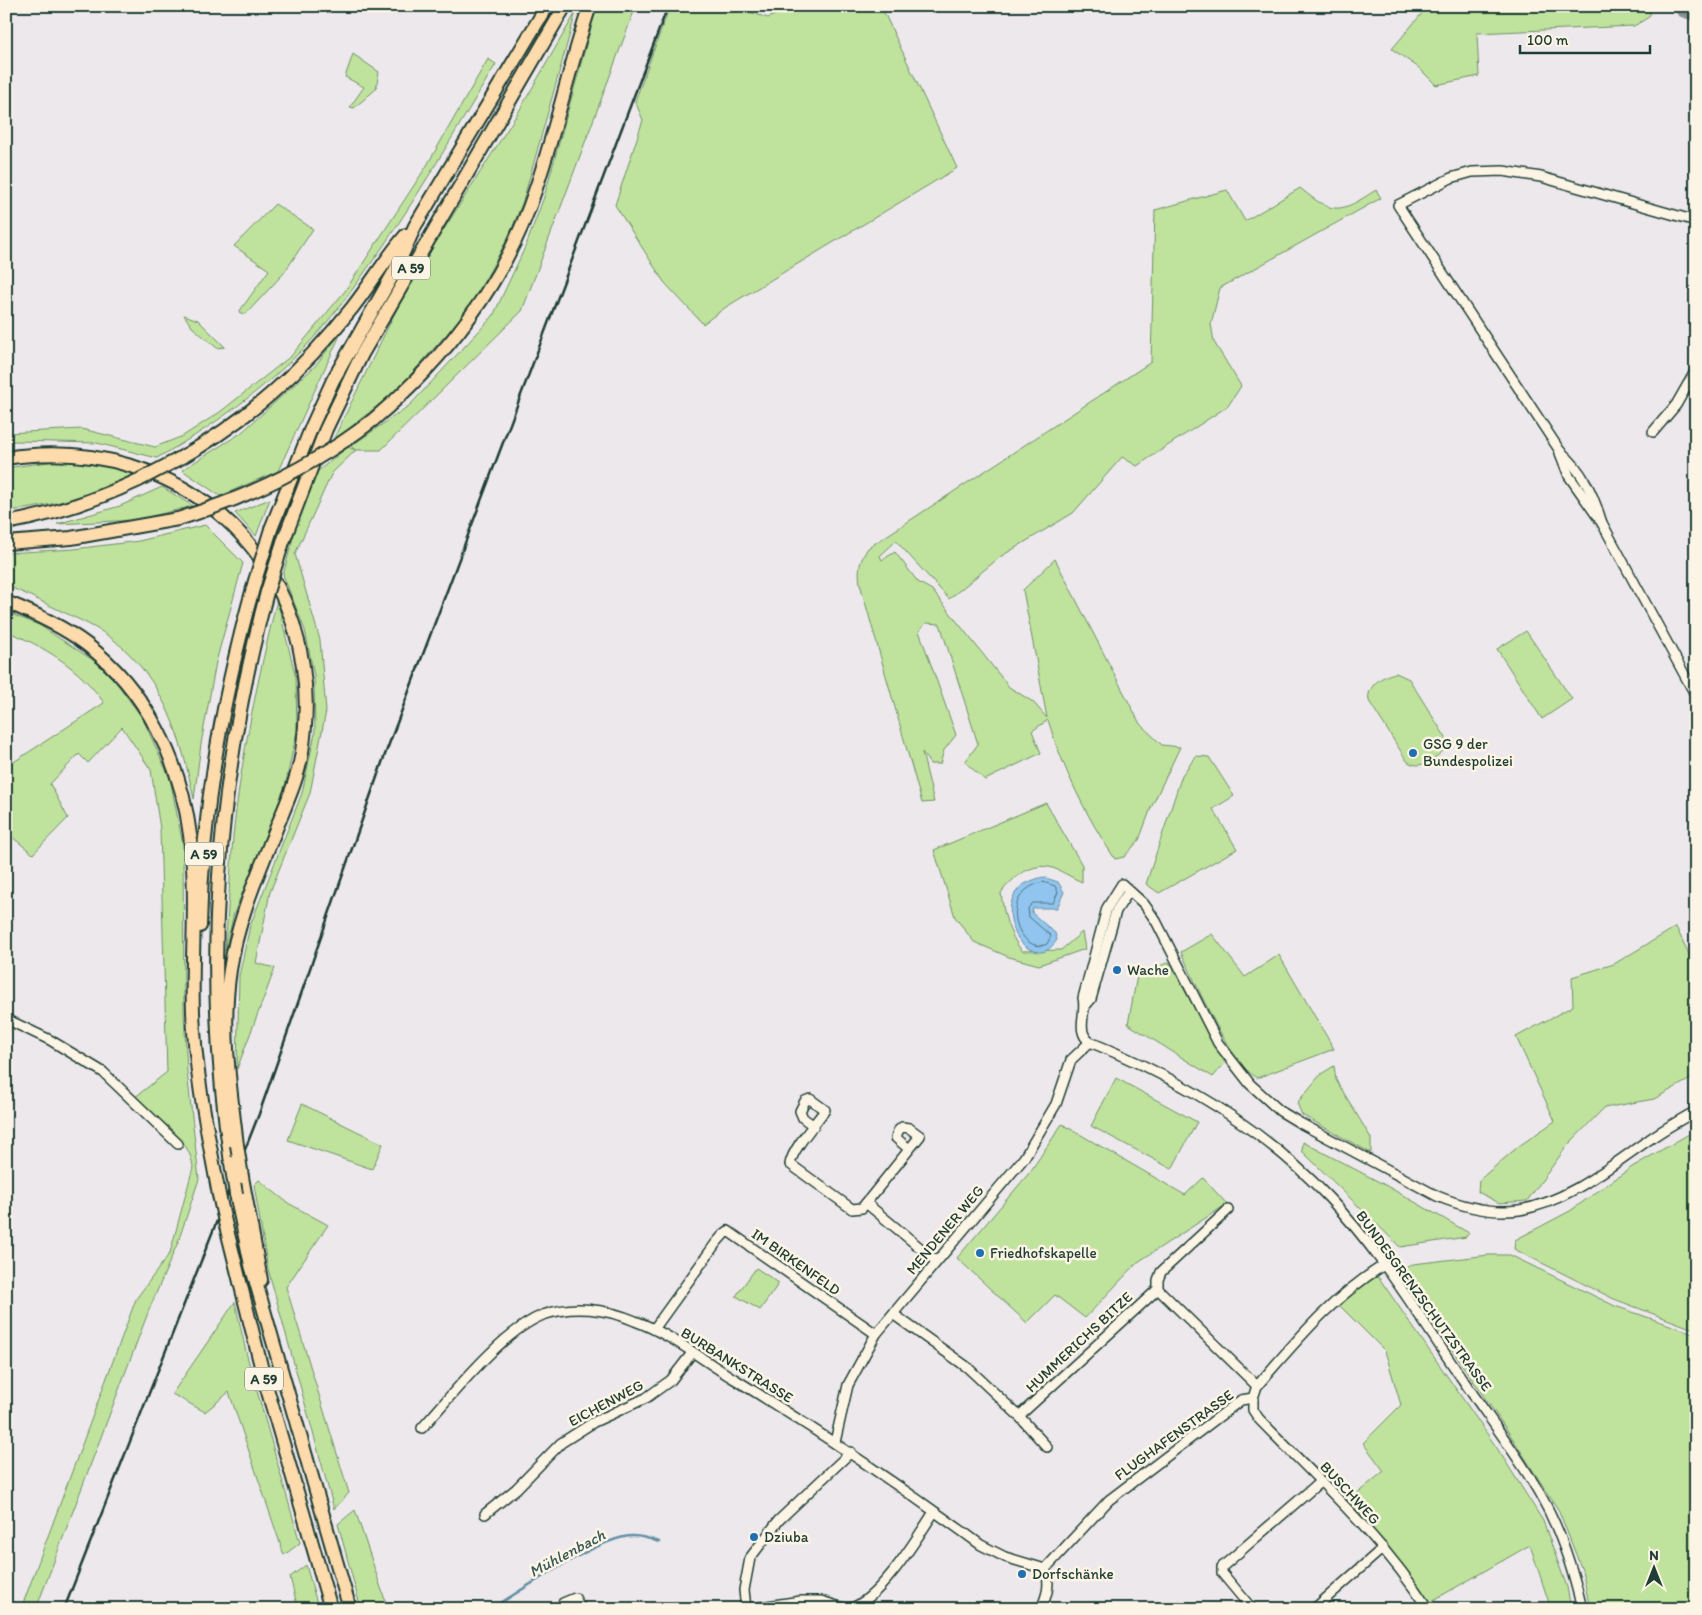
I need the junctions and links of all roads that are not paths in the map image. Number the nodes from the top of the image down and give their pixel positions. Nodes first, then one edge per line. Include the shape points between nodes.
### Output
1 (547, 6) edge
2 (565, 6) edge
3 (590, 6) edge
4 (1696, 221) edge
5 (415, 226) junction
6 (1696, 370) edge
7 (1653, 432) dead end
8 (6, 458) edge
9 (6, 522) edge
10 (6, 543) edge
11 (6, 602) edge
12 (1696, 696) edge
13 (6, 1019) edge
14 (1090, 1042) junction
15 (1696, 1112) edge
16 (814, 1126) dead end
17 (209, 1132) junction
18 (178, 1144) dead end
19 (232, 1144) junction
20 (909, 1149) dead end
21 (866, 1202) junction
22 (1228, 1210) dead end
23 (936, 1261) junction
24 (1384, 1265) junction
25 (1158, 1289) junction
26 (893, 1314) junction
27 (267, 1322) junction
28 (654, 1329) junction
29 (876, 1334) junction
30 (692, 1354) junction
31 (1257, 1386) junction
32 (1253, 1398) junction
33 (1020, 1416) junction
34 (422, 1428) dead end
35 (835, 1442) junction
36 (1047, 1447) dead end
37 (851, 1452) junction
38 (1321, 1481) junction
39 (934, 1512) junction
40 (485, 1514) dead end
41 (1383, 1548) junction
42 (1045, 1569) junction
43 (331, 1609) edge
44 (350, 1609) edge
45 (563, 1609) edge
46 (581, 1609) edge
47 (746, 1609) edge
48 (848, 1609) edge
49 (1041, 1609) edge
50 (1252, 1609) edge
51 (1314, 1609) edge
52 (1428, 1609) edge
53 (1582, 1609) edge

1 - 5 highway, A 59
2 - 19 highway, A 59, bridge via 362,354 326,429 267,592 239,710 220,842 215,981 224,1114
3 - 10 highway, bridge via 535,192 507,257 484,297 426,372 373,420 333,449 293,474 229,502 178,519 133,529
4 - 12 street via 1541,177 1503,171 1472,172 1451,178 1398,205 1560,451 1569,476 1602,524
5 - 9 highway, bridge via 391,251 353,307 313,354 234,426 177,460 107,495 67,509
5 - 17 highway, A 59, bridge via 395,271 329,388 308,434 255,581 224,709 204,847 199,986
6 - 7 street via 1676,405
8 - 19 highway via 54,453 123,463 159,476 199,497 226,518 266,563 296,630 304,676 306,720 302,754 293,786 240,922 232,956 227,1005 235,1125
11 - 17 highway via 66,630 106,662 143,706 174,761 190,835 193,1015 198,1076
13 - 18 street via 104,1072
14 - 15 street via 1083,1035 1083,998 1126,887 1156,921 1218,1043 1250,1084 1280,1111 1300,1123 1449,1201 1497,1211 1521,1210 1548,1202
14 - 23 street, MENDENER WEG via 1071,1060 1056,1104 1024,1158
14 - 24 street, BUNDESGRENZSCHUTZSTRASSE via 1175,1081 1250,1128 1330,1199
16 - 21 street via 791,1157 790,1164 852,1209 862,1208
17 - 43 highway, A 59, bridge via 225,1222 264,1378
19 - 27 highway, bridge via 259,1263
19 - 27 highway, A 59, bridge via 230,1164 251,1265
20 - 21 street
21 - 23 street
22 - 25 street, HUMMERICHS BITZE via 1161,1272
23 - 26 street, MENDENER WEG
24 - 31 street, FLUGHAFENSTRASSE via 1346,1290 1316,1318
24 - 53 street, BUNDESGRENZSCHUTZSTRASSE via 1542,1497 1568,1555
25 - 31 street
25 - 33 street, HUMMERICHS BITZE
26 - 29 street, MENDENER WEG
26 - 33 street via 967,1367
27 - 44 highway, A 59
28 - 29 street, IM BIRKENFELD via 716,1243 728,1232
28 - 30 street, BURBANKSTRASSE
28 - 34 street, BURBANKSTRASSE via 595,1309 571,1309 543,1316 511,1336
29 - 35 street, MENDENER WEG via 848,1385
30 - 35 street, BURBANKSTRASSE
30 - 40 street, EICHENWEG via 671,1380 646,1398 594,1422 561,1443 516,1489
31 - 32 street, FLUGHAFENSTRASSE
32 - 38 street, BUSCHWEG via 1253,1410 1259,1419
32 - 42 street, FLUGHAFENSTRASSE via 1241,1400 1109,1500
33 - 36 street
35 - 37 street, BURBANKSTRASSE
37 - 39 street, BURBANKSTRASSE
37 - 47 street via 779,1520 750,1558 744,1590
38 - 41 street, BUSCHWEG
38 - 50 street via 1222,1567 1222,1573
39 - 42 street, BURBANKSTRASSE via 981,1545 1005,1557
39 - 48 street via 883,1582 856,1607
41 - 51 street
41 - 52 street, BUSCHWEG
42 - 49 street via 1049,1586
45 - 46 street via 563,1603 575,1598
47 - 48 street via 821,1601

